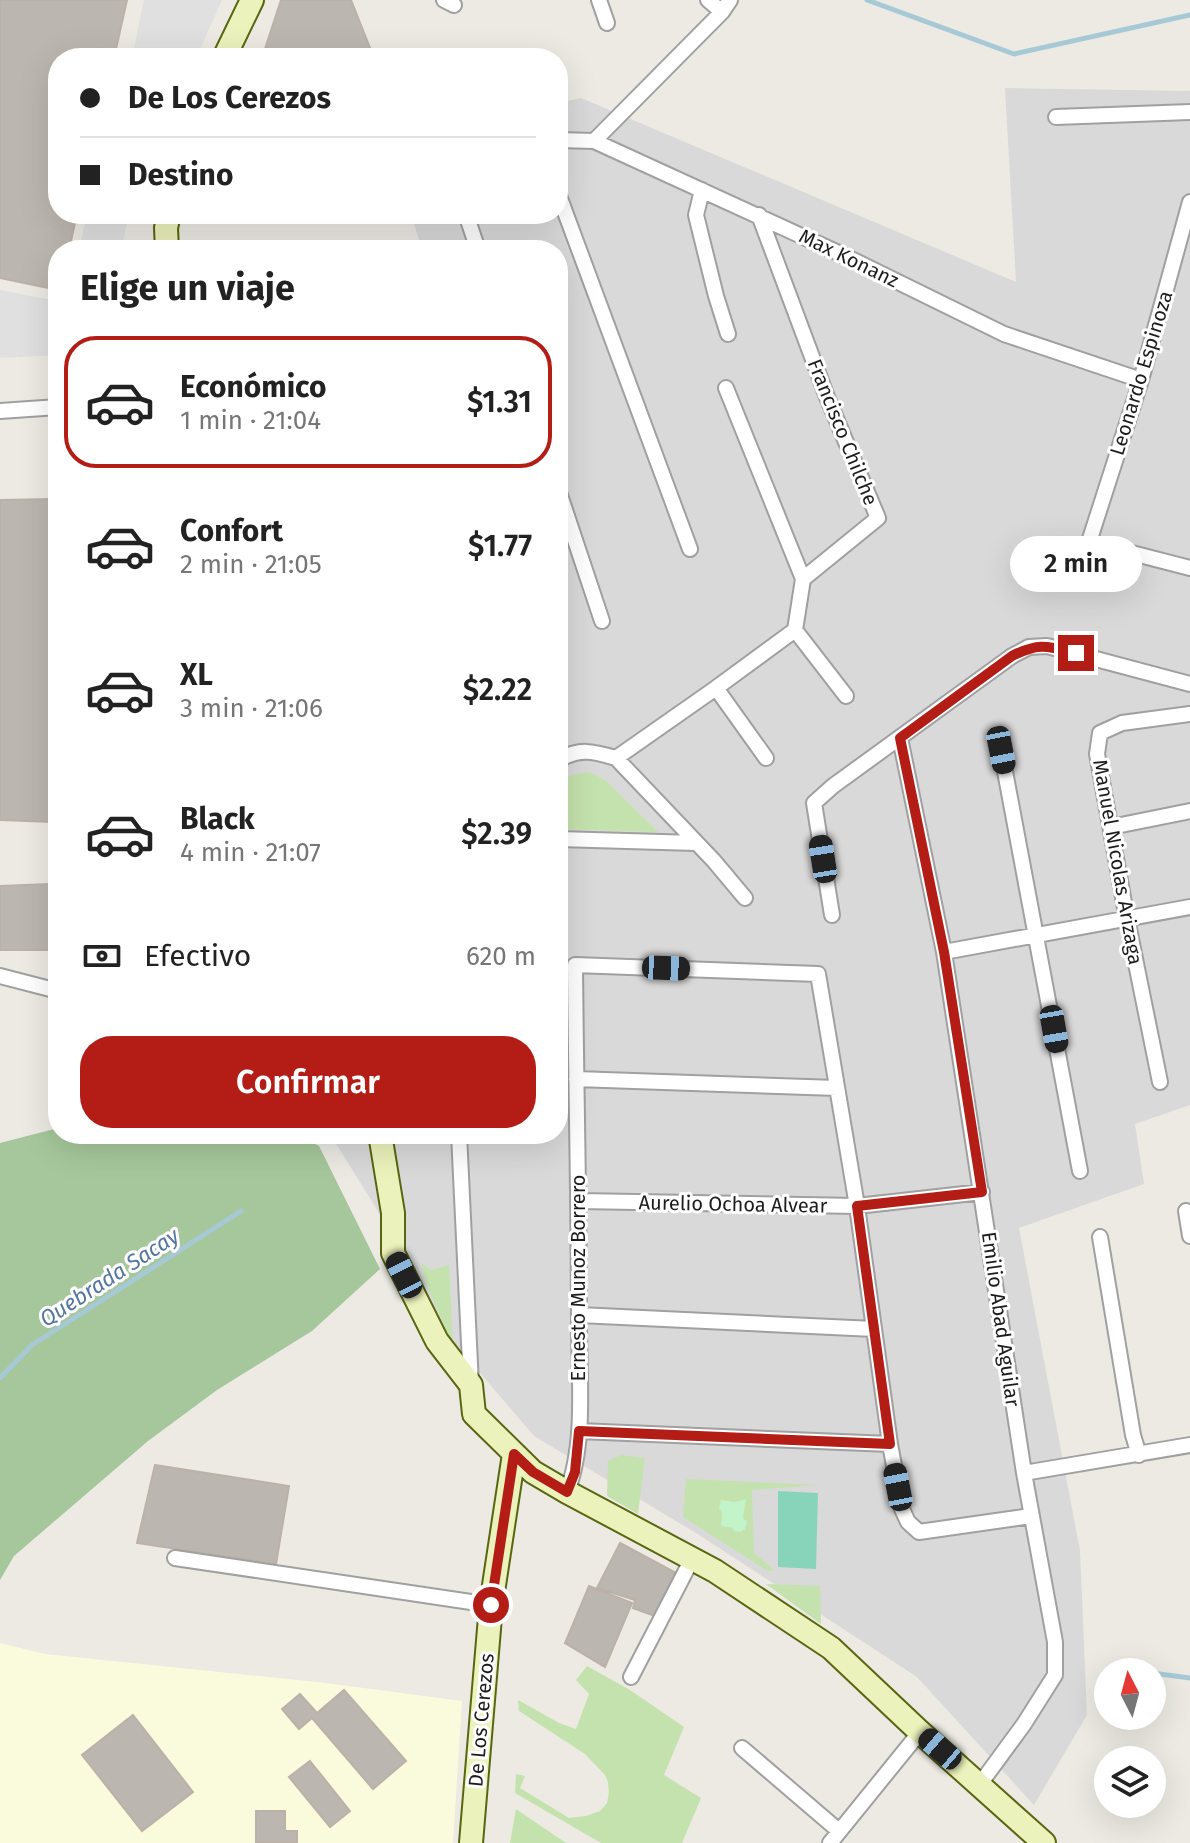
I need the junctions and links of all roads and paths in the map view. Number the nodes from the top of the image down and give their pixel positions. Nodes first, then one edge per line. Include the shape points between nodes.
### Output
1 (252, 0) edge
2 (599, 0) edge
3 (708, 0) edge
4 (726, 6) edge
5 (607, 23) dead end
6 (229, 48) edge
7 (1190, 112) edge
8 (1056, 117) dead end
9 (568, 140) edge
10 (594, 141) junction
11 (702, 190) junction
12 (1190, 202) edge
13 (759, 215) junction
14 (568, 220) edge
15 (728, 334) dead end
16 (1141, 380) junction
17 (726, 388) dead end
18 (48, 408) edge
19 (0, 411) edge
20 (568, 519) edge
21 (690, 549) dead end
22 (1190, 568) edge
23 (803, 579) junction
24 (602, 621) dead end
25 (795, 630) junction
26 (1190, 684) edge
27 (716, 688) junction
28 (846, 696) dead end
29 (1190, 714) edge
30 (900, 738) junction
31 (1001, 750) dead end
32 (568, 754) edge
33 (616, 758) junction
34 (766, 758) dead end
35 (1190, 811) edge
36 (1111, 827) junction
37 (568, 839) edge
38 (696, 843) junction
39 (745, 898) dead end
40 (1190, 907) edge
41 (832, 915) dead end
42 (1127, 919) junction
43 (1037, 935) junction
44 (944, 952) junction
45 (0, 976) edge
46 (48, 988) edge
47 (576, 1079) junction
48 (1160, 1082) dead end
49 (837, 1088) junction
50 (382, 1144) edge
51 (459, 1144) edge
52 (1080, 1171) dead end
53 (982, 1192) junction
54 (579, 1201) junction
55 (857, 1206) junction
56 (1186, 1211) dead end
57 (1190, 1236) edge
58 (1100, 1237) dead end
59 (579, 1315) junction
60 (874, 1329) junction
61 (471, 1385) junction
62 (579, 1431) junction
63 (890, 1444) junction
64 (1190, 1445) edge
65 (514, 1454) junction
66 (1139, 1455) junction
67 (1024, 1473) junction
68 (567, 1492) junction
69 (1031, 1516) junction
70 (175, 1558) dead end
71 (692, 1559) junction
72 (491, 1605) junction
73 (631, 1677) dead end
74 (920, 1732) junction
75 (742, 1748) dead end
76 (980, 1784) junction
77 (834, 1837) edge
78 (471, 1843) edge
79 (1044, 1843) edge

1 - 6 street
2 - 5 street
3 - 4 street
4 - 10 street
7 - 8 street
9 - 10 street, Max Konanz
10 - 11 street, Max Konanz
11 - 13 street, Max Konanz
11 - 15 street via 696,215
12 - 16 street, Leonardo Espinoza
13 - 16 street, Max Konanz via 1004,334
13 - 23 street, Francisco Chilche via 878,518
14 - 21 street
16 - 22 street, Leonardo Espinoza via 1089,542
17 - 23 street
18 - 19 street
20 - 24 street
23 - 25 street
25 - 27 street
25 - 28 street
26 - 30 street via 1047,646 1029,647
27 - 33 street
27 - 34 street
29 - 36 street, Manuel Nicolas Arizaga via 1122,723 1100,733 1097,754
30 - 41 street via 814,803
30 - 44 street, Emilio Abad Aguilar
31 - 43 street
32 - 33 street via 592,751
33 - 38 street
35 - 36 street
36 - 42 street, Manuel Nicolas Arizaga
37 - 38 street
38 - 39 street
40 - 42 street
42 - 43 street
42 - 48 street, Manuel Nicolas Arizaga
43 - 44 street
43 - 52 street
44 - 53 street, Emilio Abad Aguilar
45 - 46 street
47 - 49 street
47 - 49 street, Ernesto Munoz Borrero via 575,965 818,974
47 - 54 street, Ernesto Munoz Borrero
49 - 55 street
50 - 61 street via 393,1213 393,1253 437,1341
51 - 61 street
53 - 55 street, Aurelio Ochoa Alvear
53 - 67 street, Emilio Abad Aguilar
54 - 55 street, Aurelio Ochoa Alvear
54 - 59 street, Ernesto Munoz Borrero
55 - 60 street
56 - 57 street
58 - 66 street
59 - 60 street
59 - 62 street, Ernesto Munoz Borrero
60 - 63 street
61 - 65 street via 474,1414
62 - 63 street
62 - 68 street, Ernesto Munoz Borrero
63 - 69 street via 902,1509 919,1532
64 - 66 street
65 - 68 street
65 - 72 street, De Los Cerezos
66 - 67 street
67 - 69 street, Emilio Abad Aguilar
68 - 71 street
69 - 76 street, Emilio Abad Aguilar via 1055,1642 1055,1675
70 - 72 street
71 - 73 street
71 - 74 street via 831,1648
72 - 78 street, De Los Cerezos
74 - 76 street
74 - 77 street
75 - 77 street
76 - 79 street

